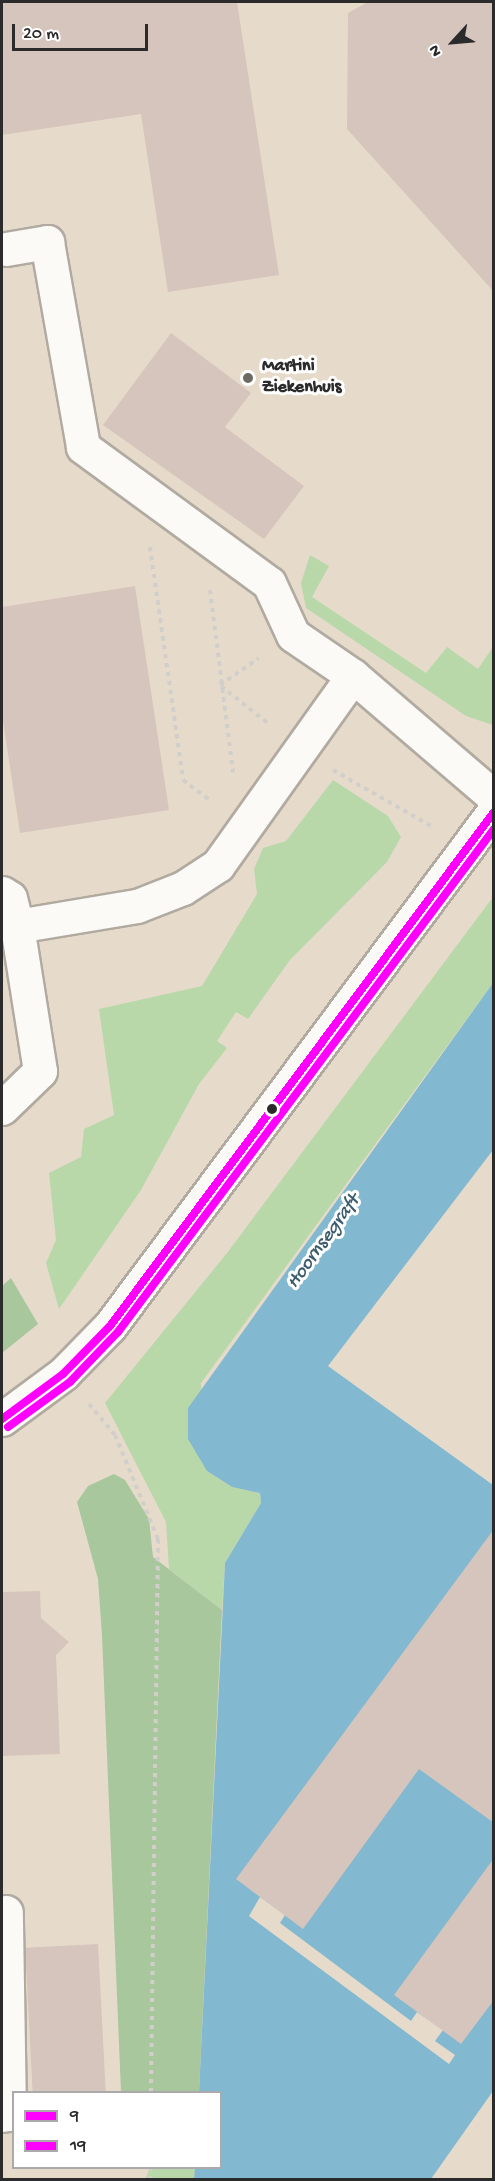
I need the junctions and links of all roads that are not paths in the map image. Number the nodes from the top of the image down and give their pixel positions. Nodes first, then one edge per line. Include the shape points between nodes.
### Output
1 (3, 240) edge
2 (353, 676) junction
3 (494, 797) edge
4 (494, 811) edge
5 (2, 893) edge
6 (17, 926) junction
7 (2, 1108) edge
8 (2, 1419) edge
9 (6, 1912) dead end
10 (2, 2115) edge

1 - 2 street via 46,242 83,447 269,583 293,635
2 - 3 street
2 - 6 street via 218,865 183,888 137,906
4 - 8 street via 152,1271 63,1374
5 - 6 street via 10,898
6 - 7 street via 40,1071
9 - 10 street via 9,2115

